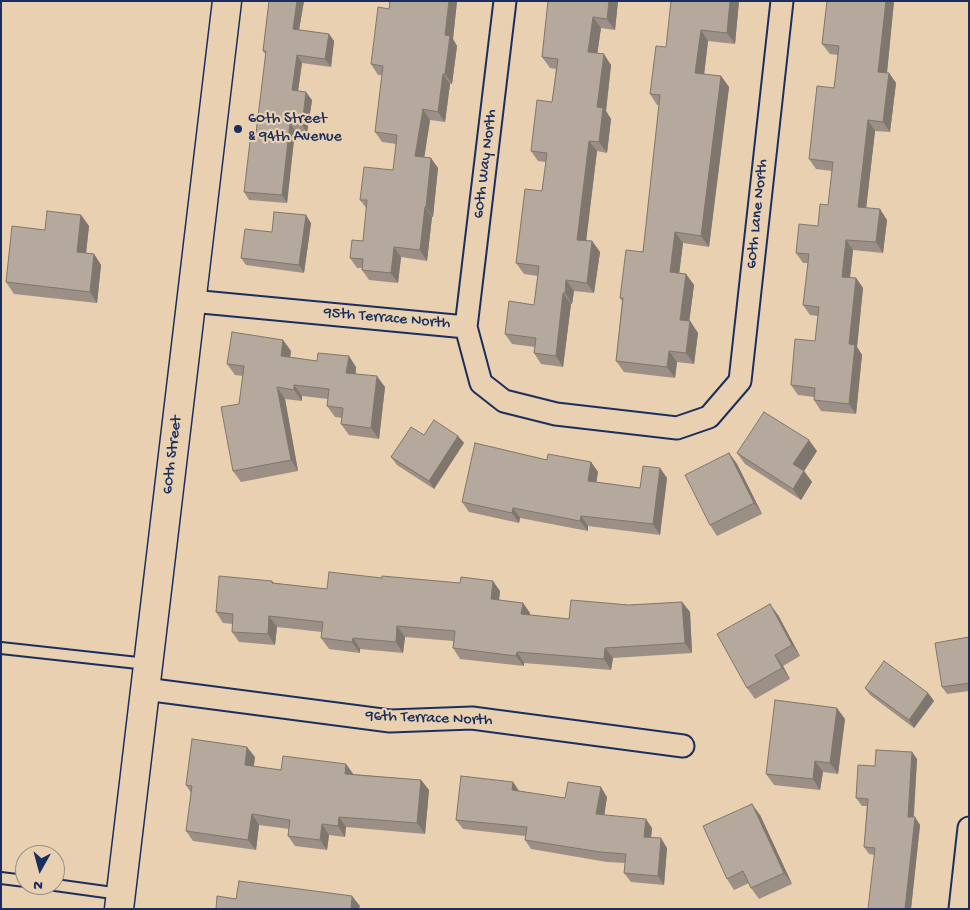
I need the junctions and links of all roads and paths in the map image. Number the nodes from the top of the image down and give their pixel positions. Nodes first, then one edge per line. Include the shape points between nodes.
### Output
1 (227, 1) edge
2 (505, 1) edge
3 (782, 1) edge
4 (191, 301) junction
5 (466, 327) junction
6 (709, 416) joint
7 (1, 648) edge
8 (147, 676) junction
9 (684, 746) dead end
10 (969, 828) edge
11 (1, 878) edge
12 (15, 880) edge
13 (65, 888) edge
14 (120, 902) edge
15 (960, 909) edge

1 - 4 street, 60th Street
2 - 5 street, 60th Way North
3 - 6 street, 60th Lane North via 740,382
4 - 5 street, 95th Terrace North
4 - 8 street, 60th Street
5 - 6 street, 95th Terrace North via 481,384 504,401 556,414 677,428
7 - 8 lane
8 - 9 street, 96th Terrace North via 390,721 472,718
8 - 14 street, 60th Street
10 - 15 street
11 - 12 lane
13 - 14 lane

